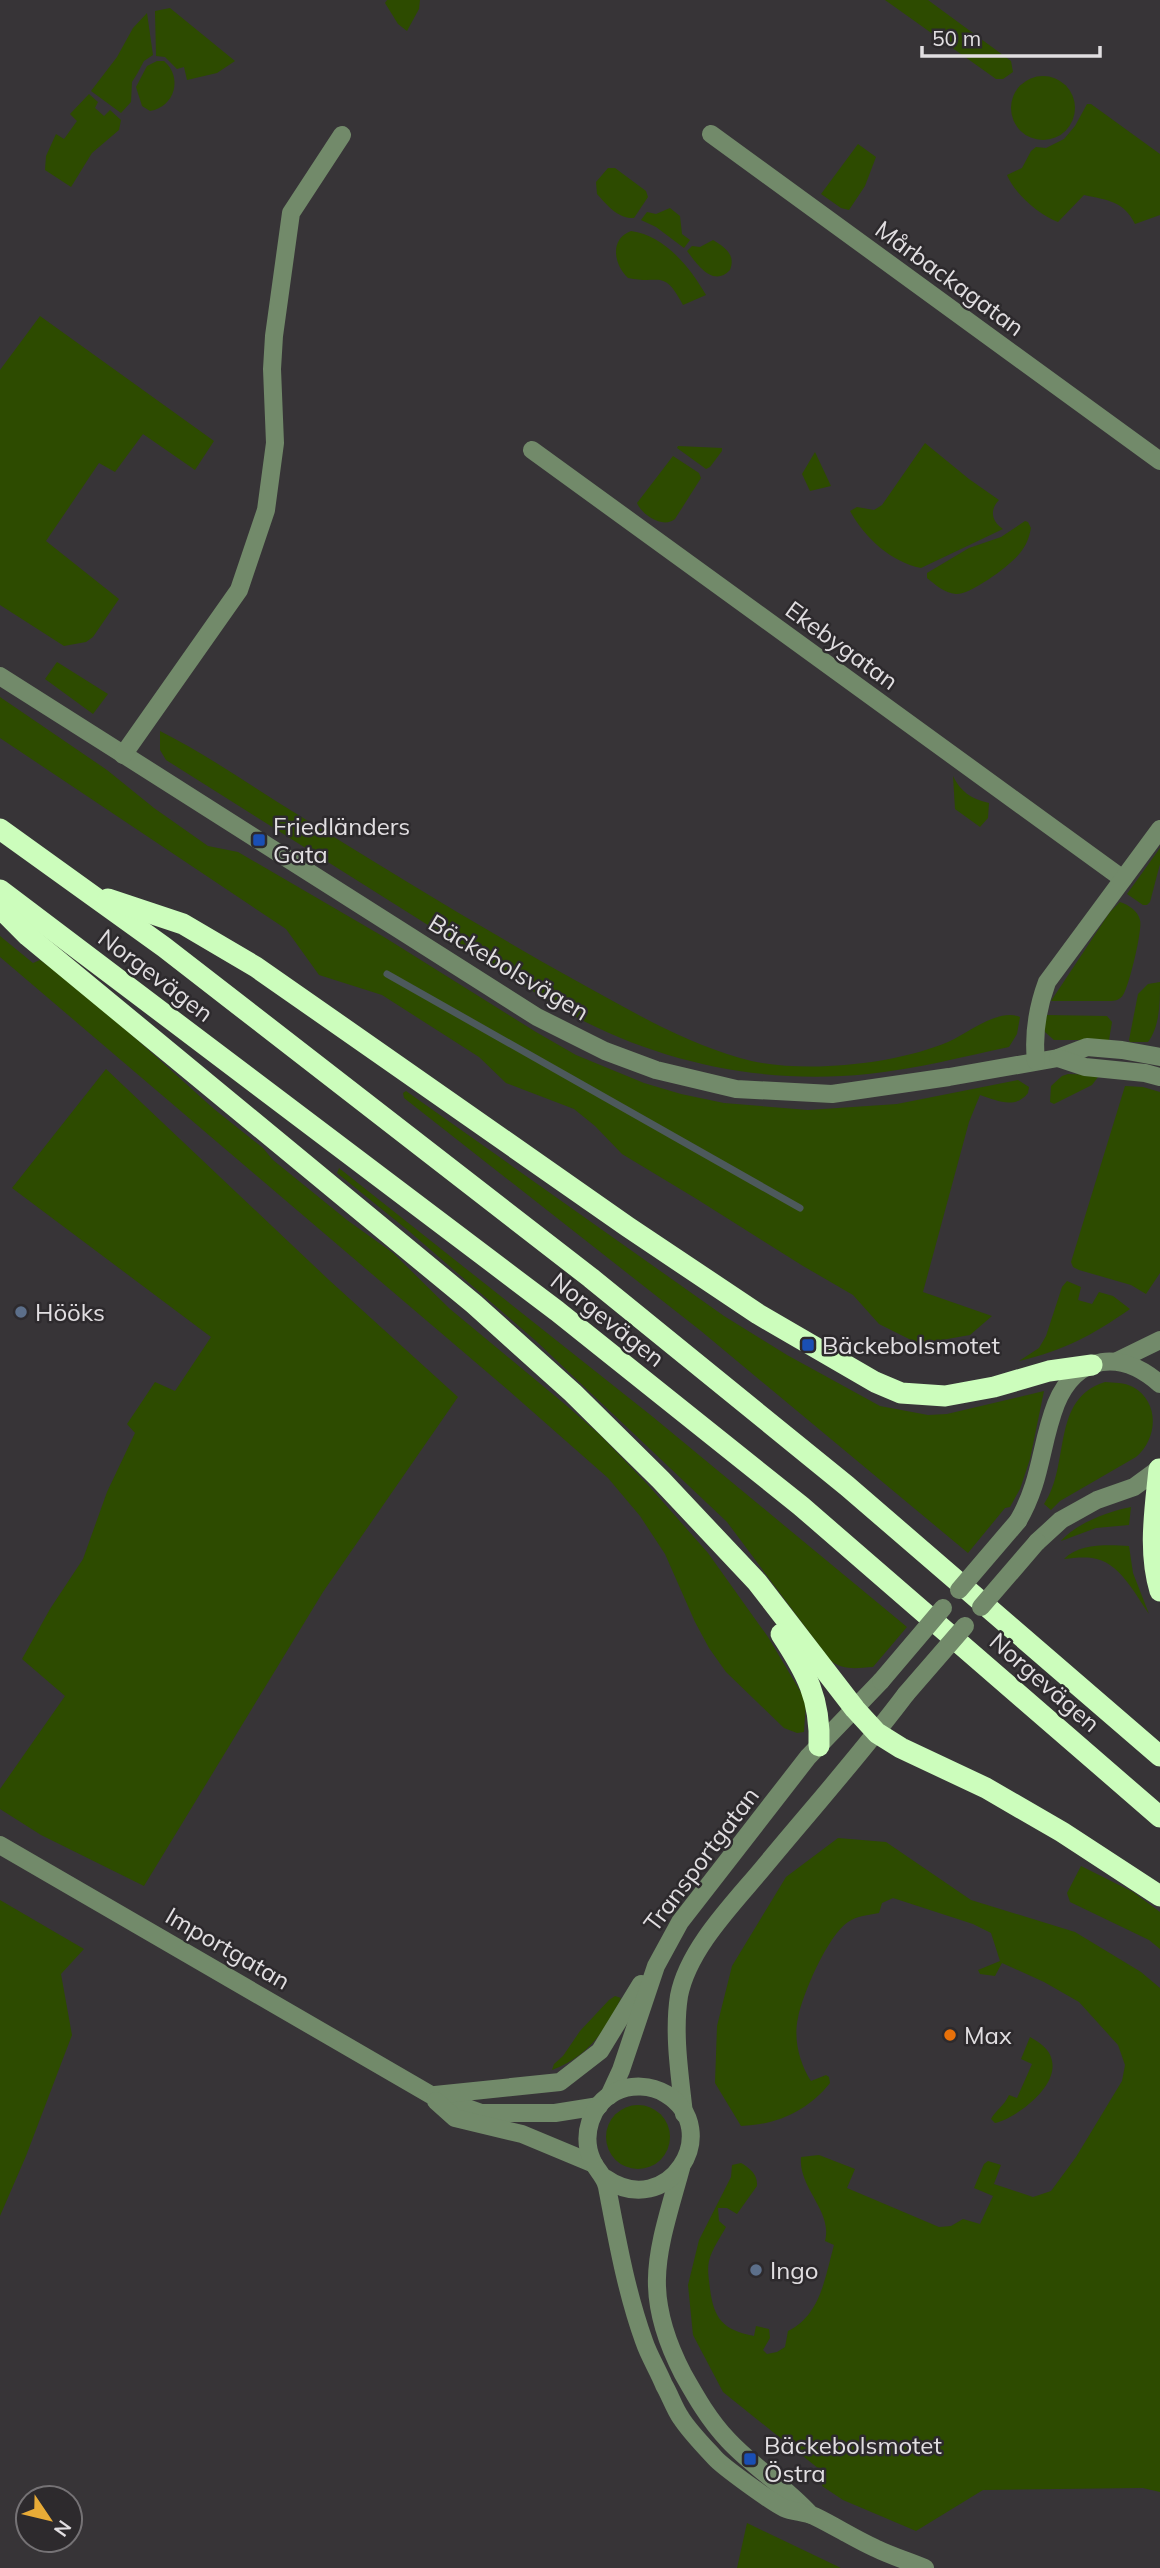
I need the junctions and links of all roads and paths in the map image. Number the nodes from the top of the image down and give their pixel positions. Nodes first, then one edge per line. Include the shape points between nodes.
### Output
1 (711, 134) dead end
2 (342, 135) dead end
3 (531, 450) dead end
4 (1160, 461) edge
5 (0, 676) edge
6 (123, 755) junction
7 (0, 829) edge
8 (1160, 829) edge
9 (1123, 879) junction
10 (0, 890) edge
11 (88, 893) junction
12 (0, 908) edge
13 (1160, 1057) edge
14 (1058, 1058) junction
15 (1036, 1061) junction
16 (1160, 1077) edge
17 (1160, 1340) edge
18 (1117, 1361) junction
19 (1092, 1365) junction
20 (1160, 1384) edge
21 (1160, 1469) edge
22 (730, 1552) junction
23 (1160, 1591) edge
24 (855, 1709) junction
25 (877, 1733) junction
26 (819, 1746) junction
27 (1160, 1756) edge
28 (1160, 1817) edge
29 (0, 1845) edge
30 (1160, 1896) edge
31 (656, 1966) junction
32 (431, 2095) junction
33 (604, 2101) junction
34 (684, 2113) junction
35 (682, 2167) junction
36 (600, 2171) junction
37 (811, 2515) junction
38 (925, 2568) edge

1 - 4 street, Mårbackagatan
2 - 6 street via 291,213 274,336 275,443 266,510 239,590
3 - 9 street, Ekebygatan
5 - 6 street, Bäckebolsvägen
6 - 15 street, Bäckebolsvägen via 537,1017 656,1070 736,1089 832,1094
7 - 11 highway, Norgevägen
8 - 9 street
9 - 15 street via 1047,982 1038,1006
10 - 28 highway, Norgevägen via 557,1311 802,1506
11 - 19 highway via 183,924 256,967 726,1292 875,1382 901,1393 945,1396
11 - 27 highway, Norgevägen via 591,1278 847,1486
12 - 22 highway via 28,936 474,1304 573,1393
13 - 14 street, Bäckebolsvägen via 1087,1047
14 - 15 street, Bäckebolsvägen
14 - 16 street, Bäckebolsvägen via 1085,1067
17 - 18 street
18 - 19 street
18 - 20 street via 1135,1366
19 - 24 street, Transportgatan, bridge via 1077,1375 1057,1402 1030,1502 1018,1521
21 - 23 highway via 1153,1570
21 - 25 street, Transportgatan, bridge via 1134,1487 1061,1520 1037,1542
22 - 24 highway
22 - 26 highway via 804,1668 817,1704
24 - 25 highway
24 - 26 street, Transportgatan
25 - 30 highway via 1051,1825
25 - 34 street, Transportgatan via 693,1958 679,1998
26 - 31 street, Transportgatan via 680,1922
29 - 32 street, Importgatan
31 - 32 street via 640,1984 600,2052 560,2082
31 - 33 street, Transportgatan via 621,2070
32 - 33 street, Importgatan via 481,2113 555,2113
32 - 36 street, Importgatan via 455,2118 522,2134
33 - 34 street via 634,2087 651,2088 667,2095
33 - 36 street, Transportgatan via 587,2131 587,2144
34 - 35 street, Transportgatan via 691,2139
35 - 36 street via 666,2182 646,2189 625,2188
35 - 37 street, Transportgatan via 660,2242 656,2281 659,2315 673,2354 701,2407 728,2441 792,2493
36 - 37 street, Transportgatan via 645,2343 681,2418 717,2461 782,2508
37 - 38 street, Transportgatan

